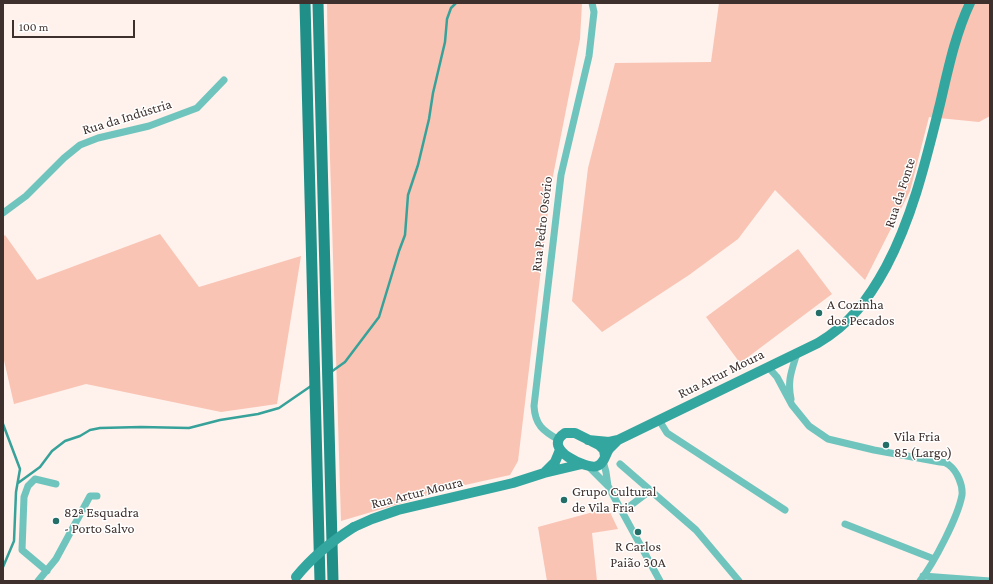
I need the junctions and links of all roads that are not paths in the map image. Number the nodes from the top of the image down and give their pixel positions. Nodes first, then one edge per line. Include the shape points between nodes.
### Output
1 (306, 3) edge
2 (318, 3) edge
3 (592, 3) edge
4 (970, 3) edge
5 (224, 80) dead end
6 (3, 213) edge
7 (797, 353) junction
8 (768, 367) junction
9 (792, 405) junction
10 (659, 420) junction
11 (559, 440) junction
12 (588, 440) junction
13 (618, 440) junction
14 (560, 450) junction
15 (604, 459) junction
16 (620, 464) dead end
17 (585, 465) junction
18 (544, 473) junction
19 (56, 484) dead end
20 (608, 486) junction
21 (650, 490) junction
22 (97, 496) dead end
23 (785, 510) dead end
24 (622, 512) junction
25 (845, 524) dead end
26 (934, 559) junction
27 (47, 571) junction
28 (295, 579) edge
29 (921, 579) edge
30 (972, 580) edge
31 (38, 581) edge
32 (320, 581) edge
33 (333, 581) edge
34 (660, 581) edge
35 (739, 581) edge
36 (990, 581) edge

1 - 32 main road
2 - 33 main road
3 - 11 street, Rua Pedro Osório via 594,12 589,56 561,175 534,406 537,422
4 - 7 main road, Rua da Fonte via 952,53 907,223 893,254 867,299 848,321 829,336
5 - 6 street, Rua da Indústria via 198,108 149,126 80,145 26,196
7 - 8 main road, Rua Artur Moura
7 - 9 street via 790,376 789,391
8 - 9 street via 777,377
8 - 10 main road, Rua Artur Moura
9 - 26 street via 809,426 828,439 949,464 959,478 962,494 955,516
10 - 13 main road, Rua Artur Moura
10 - 23 street via 667,433
11 - 12 main road via 565,433 571,432
11 - 14 main road
12 - 13 main road
12 - 15 main road via 602,447
13 - 15 main road
14 - 17 main road
14 - 18 main road
15 - 17 main road, Rua Artur Moura via 598,466
15 - 20 street
16 - 21 street
17 - 18 main road, Rua Artur Moura
17 - 20 street
18 - 28 main road, Rua Artur Moura, bridge via 372,519 354,527 324,548
19 - 27 street via 35,480 28,486 24,497 22,550
20 - 24 street
21 - 24 street
21 - 35 street via 696,530
22 - 27 street via 90,496
24 - 34 street
25 - 26 street
26 - 29 street
27 - 31 street
29 - 30 street
30 - 36 street

